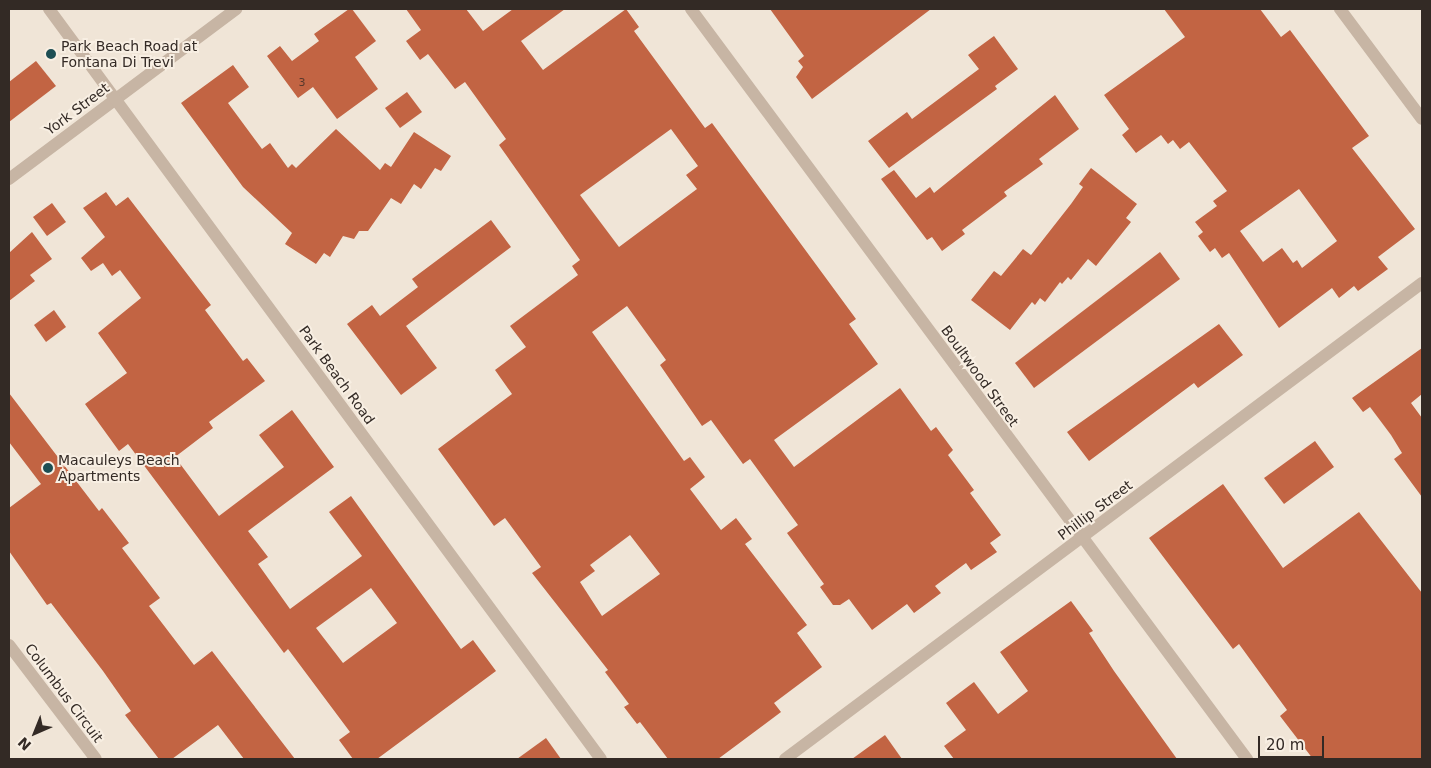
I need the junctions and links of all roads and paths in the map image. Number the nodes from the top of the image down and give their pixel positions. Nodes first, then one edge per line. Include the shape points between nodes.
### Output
1 (48, 9) edge
2 (236, 9) edge
3 (691, 9) edge
4 (1340, 9) edge
5 (117, 99) junction
6 (1422, 119) edge
7 (9, 179) edge
8 (1422, 283) edge
9 (1081, 539) junction
10 (9, 645) edge
11 (96, 759) edge
12 (601, 759) edge
13 (785, 759) edge
14 (1247, 759) edge

1 - 5 street, Park Beach Road
2 - 5 street, York Street
3 - 9 street, Boultwood Street
4 - 6 street
5 - 7 street, York Street
5 - 12 street, Park Beach Road
8 - 9 street, Phillip Street
9 - 13 street, Phillip Street
9 - 14 street, Boultwood Street
10 - 11 street, Columbus Circuit

